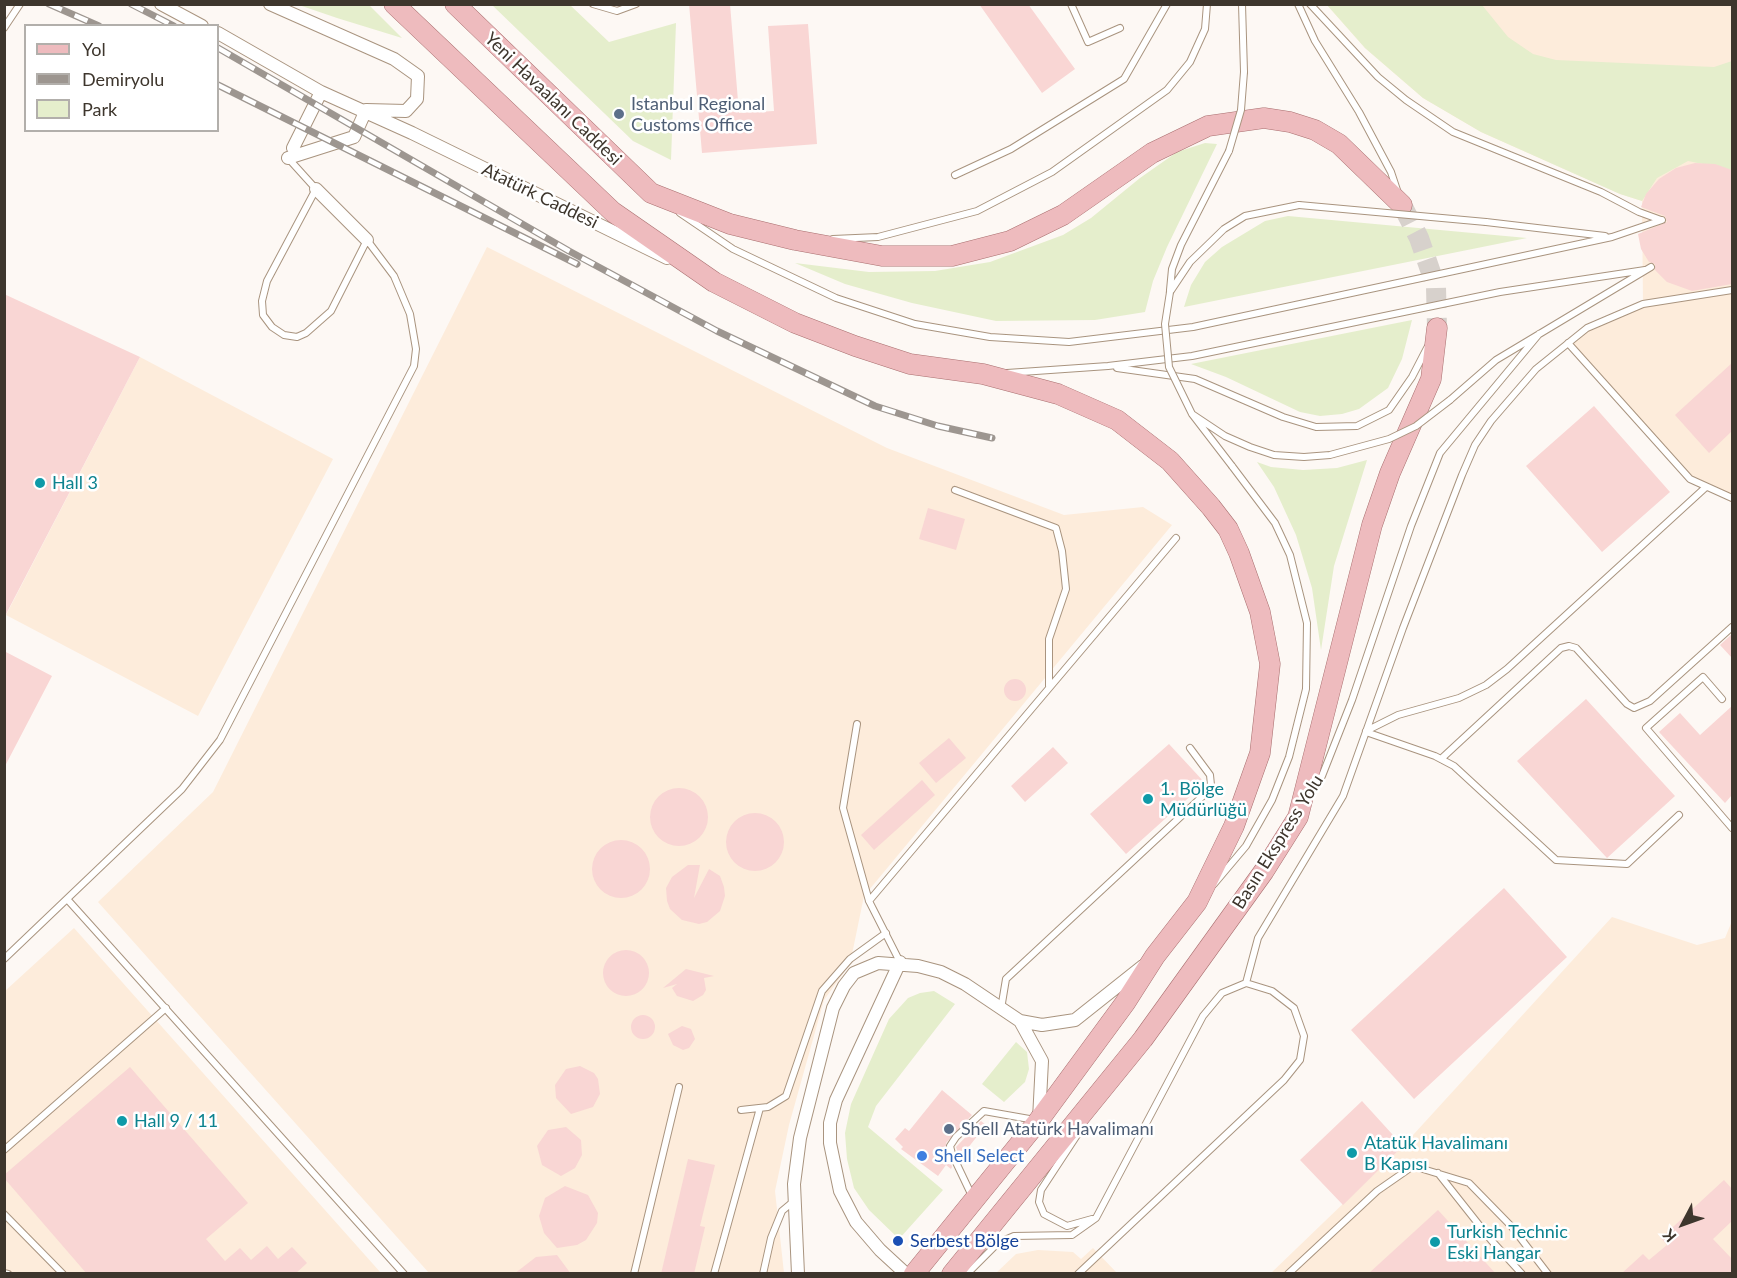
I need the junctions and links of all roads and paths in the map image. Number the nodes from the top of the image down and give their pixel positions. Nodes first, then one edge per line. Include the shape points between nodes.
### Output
1 (20, 4) edge
2 (161, 4) edge
3 (270, 4) edge
4 (394, 4) edge
5 (455, 4) edge
6 (593, 4) edge
7 (636, 4) edge
8 (1071, 4) edge
9 (1167, 4) edge
10 (1207, 4) edge
11 (1242, 4) edge
12 (1298, 4) edge
13 (1310, 4) edge
14 (198, 24) edge
15 (4, 28) edge
16 (1119, 28) dead end
17 (219, 34) edge
18 (321, 92) junction
19 (366, 110) junction
20 (291, 153) junction
21 (955, 176) dead end
22 (316, 189) junction
23 (651, 193) junction
24 (1402, 205) joint
25 (1612, 237) junction
26 (367, 240) junction
27 (795, 240) junction
28 (714, 282) junction
29 (1732, 290) edge
30 (1170, 292) junction
31 (1437, 328) joint
32 (1539, 334) junction
33 (1568, 343) junction
34 (1108, 366) junction
35 (982, 374) junction
36 (1192, 414) junction
37 (1706, 487) junction
38 (955, 490) dead end
39 (1732, 498) edge
40 (1176, 538) dead end
41 (1732, 627) edge
42 (1049, 687) junction
43 (1722, 699) dead end
44 (857, 724) dead end
45 (1366, 732) junction
46 (1190, 748) dead end
47 (1441, 759) junction
48 (1679, 815) dead end
49 (1298, 817) junction
50 (1732, 828) edge
51 (67, 899) junction
52 (869, 901) junction
53 (1197, 902) junction
54 (886, 933) junction
55 (1155, 956) junction
56 (4, 959) edge
57 (900, 962) junction
58 (1246, 983) junction
59 (166, 1008) junction
60 (1001, 1010) junction
61 (1020, 1021) junction
62 (679, 1087) dead end
63 (1102, 1087) junction
64 (760, 1108) junction
65 (741, 1110) dead end
66 (1039, 1120) junction
67 (4, 1150) edge
68 (1438, 1173) junction
69 (974, 1200) junction
70 (794, 1201) junction
71 (4, 1214) edge
72 (1096, 1218) junction
73 (1085, 1266) junction
74 (63, 1274) edge
75 (404, 1274) edge
76 (634, 1274) edge
77 (714, 1274) edge
78 (763, 1274) edge
79 (798, 1274) edge
80 (906, 1274) edge
81 (914, 1274) edge
82 (952, 1274) edge
83 (967, 1274) edge
84 (1071, 1274) edge
85 (1078, 1274) edge
86 (1288, 1274) edge
87 (1522, 1274) edge
88 (1548, 1274) edge

1 - 15 lane
2 - 14 street
3 - 19 street, Atatürk Caddesi via 394,59 418,76 417,99 406,111
4 - 28 main road via 613,212
5 - 23 main road, Yeni Havaalanı Caddesi
6 - 7 lane via 617,11
8 - 16 lane via 1088,42
9 - 21 lane via 1124,79 1011,149
10 - 27 lane via 1205,29 1190,62 1167,90 1052,172 977,211 911,229 878,237
11 - 30 lane, bridge via 1241,110 1229,151 1181,245 1172,269
12 - 24 lane via 1315,41 1391,172
13 - 25 lane via 1378,77 1453,132 1662,220
17 - 18 street, Atatürk Caddesi
18 - 19 street, Atatürk Caddesi
18 - 20 street
19 - 20 street via 354,137
19 - 28 street, Atatürk Caddesi
20 - 22 lane
22 - 26 street
22 - 26 lane via 267,281 263,315 272,327 297,337 318,324 331,311
23 - 25 lane via 733,249 836,298 915,324 990,337 1069,342 1193,327
23 - 27 main road via 730,224
24 - 27 main road via 1339,144 1315,130 1264,118 1208,126 1152,153 1063,215 1000,244 952,256 882,256
25 - 30 lane, bridge via 1299,205 1245,216 1224,229 1190,262
26 - 51 lane via 394,276 407,306 413,324 414,366 220,740 182,789
28 - 35 main road via 795,323 855,346 910,364
29 - 33 lane via 1643,304 1587,328
30 - 36 lane, bridge via 1165,324 1169,367
31 - 34 lane via 1412,377 1389,410 1357,426 1316,427 1195,379
31 - 49 main road via 1431,379 1372,525
32 - 34 lane via 1648,268 1500,292 1192,356
32 - 36 lane, bridge via 1496,360 1416,426 1389,439 1330,455 1274,455 1225,436
32 - 49 lane, Basın Ekspress Yolu via 1440,453 1322,776
33 - 37 lane via 1690,479
33 - 45 lane via 1512,394 1475,445
34 - 35 lane
35 - 53 main road via 1058,394 1116,420 1170,460 1228,528 1239,553 1260,612 1270,664 1260,753 1234,826
36 - 53 lane, bridge via 1275,523 1290,555 1307,622 1306,689 1289,757 1272,800 1246,846
37 - 39 lane
37 - 45 lane via 1486,685 1459,698 1398,715
38 - 42 lane via 1056,528 1066,589 1049,639
40 - 42 lane
41 - 47 lane via 1650,701 1635,708 1576,648 1562,648
42 - 52 lane
43 - 50 lane via 1703,678 1646,728
44 - 52 lane via 843,808
45 - 47 lane
45 - 58 lane via 1343,796 1258,938
46 - 60 lane via 1210,775 1211,785 1206,794 1006,979
47 - 48 lane via 1454,765 1556,860 1627,864
49 - 63 main road, Basın Ekspress Yolu via 1143,1040
51 - 56 lane
51 - 59 lane
52 - 54 lane
53 - 55 main road
54 - 57 lane
54 - 64 lane via 850,958 830,979 822,991 790,1089 781,1101
55 - 61 street via 1075,1020 1042,1025
55 - 66 main road
57 - 60 street via 941,972
57 - 70 street via 878,963 854,973 837,1001 800,1138
57 - 80 street via 847,1072 830,1123 830,1143 840,1191 856,1222
58 - 72 lane via 1222,993 1203,1016
58 - 73 lane via 1272,990 1294,1008 1304,1036 1300,1060 1284,1080
59 - 67 lane
59 - 75 lane
60 - 61 street
61 - 66 street via 1041,1061
62 - 76 lane
63 - 72 lane via 1073,1144 1041,1190 1039,1202 1044,1214 1067,1226
63 - 82 main road, Basın Ekspress Yolu
64 - 65 lane
64 - 77 lane
66 - 69 main road
66 - 69 lane via 984,1111 956,1137 950,1146 952,1154
68 - 86 lane via 1413,1166 1377,1191
68 - 87 lane
68 - 88 lane via 1469,1183 1512,1227
69 - 81 main road
70 - 78 lane via 782,1211
70 - 79 street
71 - 74 lane
72 - 83 lane via 1072,1235 1014,1236 998,1244
73 - 84 lane
73 - 85 lane

